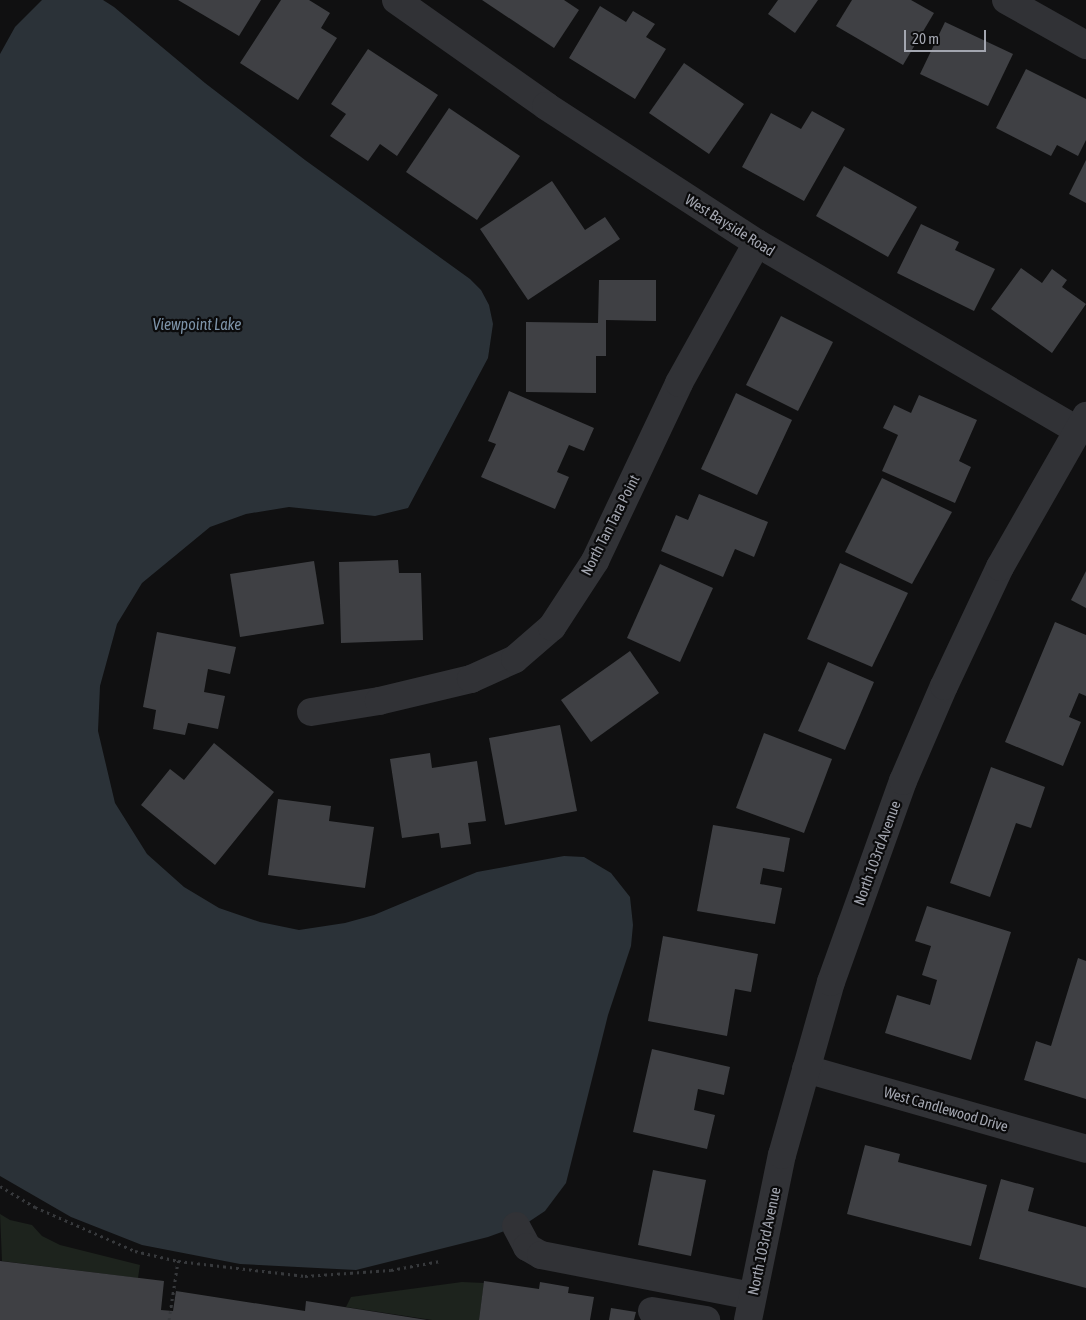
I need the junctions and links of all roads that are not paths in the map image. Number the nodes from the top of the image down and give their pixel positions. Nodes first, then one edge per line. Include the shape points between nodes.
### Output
1 (396, 0) edge
2 (1006, 0) edge
3 (1086, 45) edge
4 (757, 243) junction
5 (1082, 423) edge
6 (311, 712) dead end
7 (806, 1069) junction
8 (1086, 1149) edge
9 (516, 1226) dead end
10 (750, 1308) edge
11 (652, 1311) dead end
12 (706, 1320) edge

1 - 4 street, West Bayside Road via 546,106
2 - 3 street
4 - 5 street, West Bayside Road
4 - 6 street, North Tan Tara Point via 679,383 595,561 552,627 515,659 471,679 379,701
5 - 7 street, North 103rd Avenue via 1000,567 936,703 860,897
7 - 8 street, West Candlewood Drive
7 - 10 street, North 103rd Avenue via 782,1155
9 - 10 street via 527,1247 541,1254
11 - 12 street

